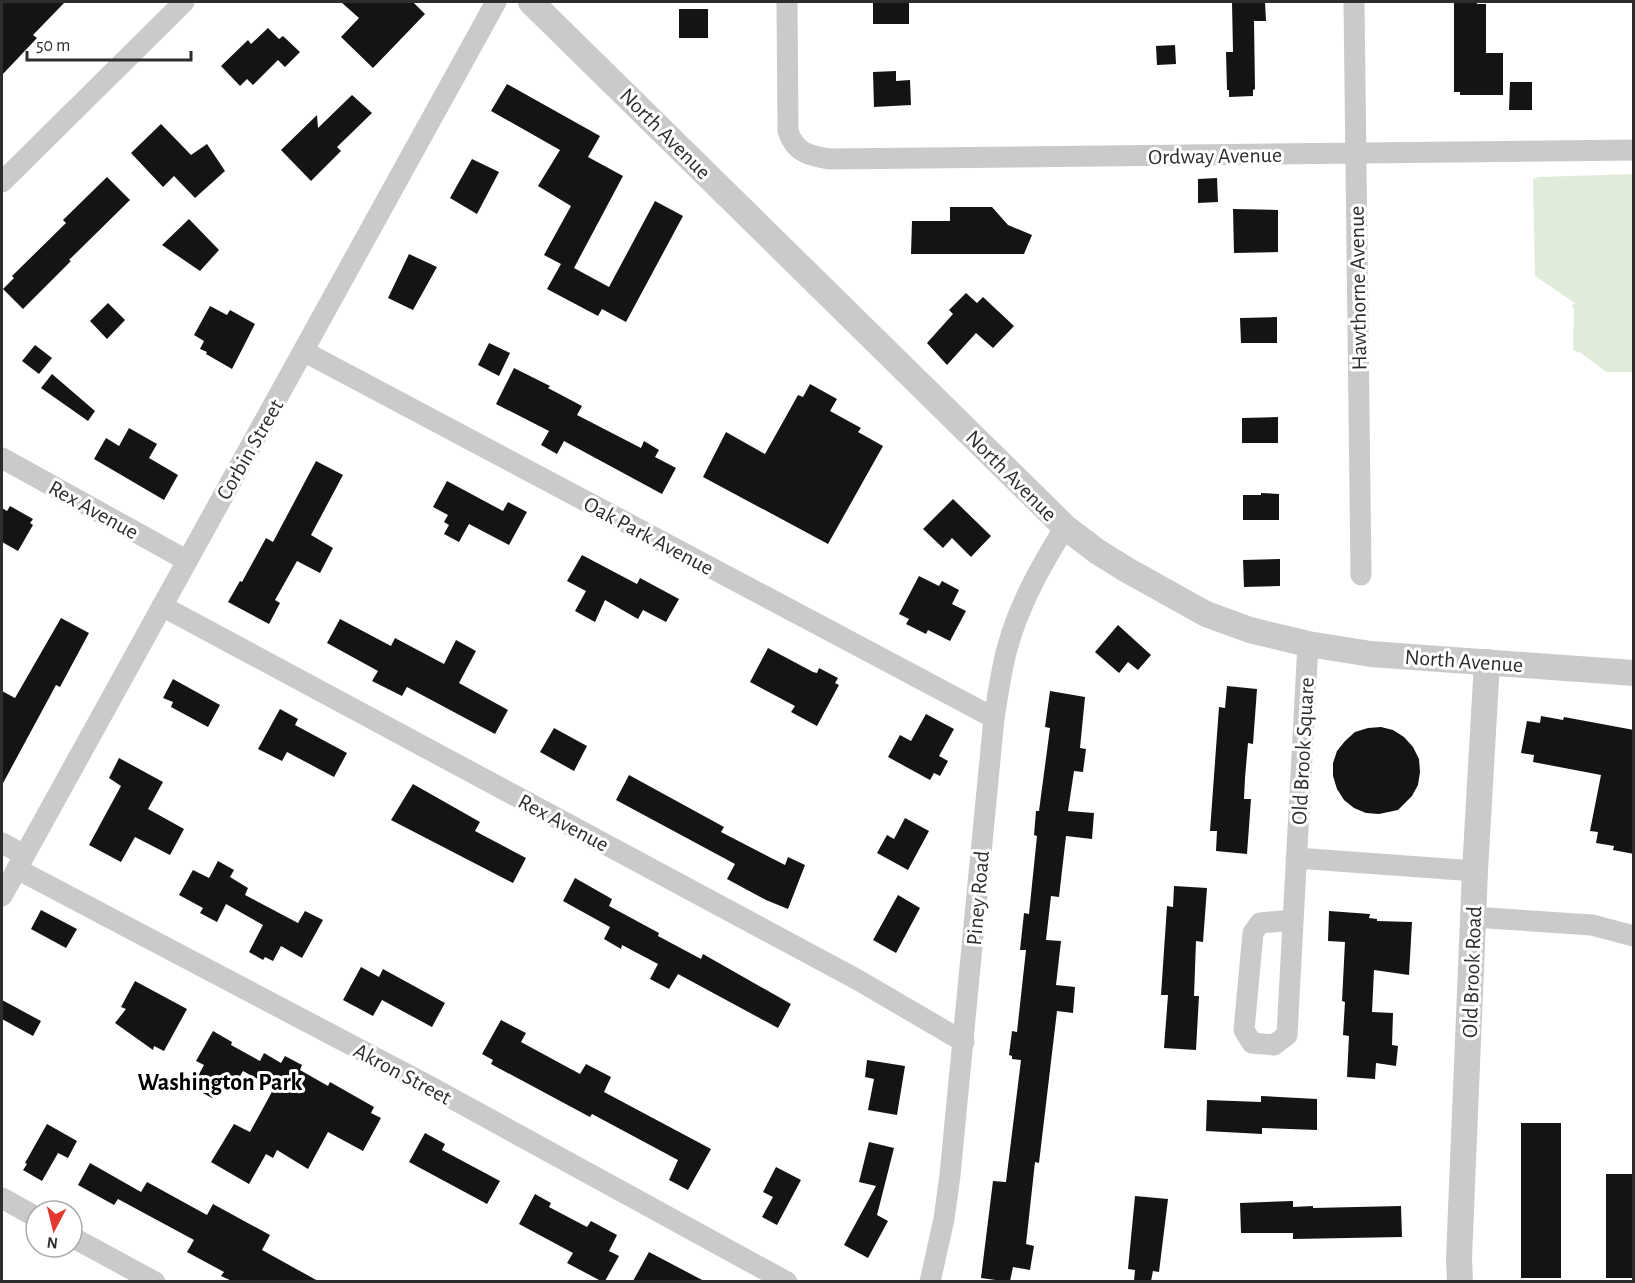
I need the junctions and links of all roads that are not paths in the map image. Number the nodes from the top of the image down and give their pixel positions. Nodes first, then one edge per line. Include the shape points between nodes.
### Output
1 (184, 2) edge
2 (496, 2) edge
3 (531, 2) edge
4 (786, 2) edge
5 (1354, 2) edge
6 (1634, 150) edge
7 (1355, 153) junction
8 (2, 182) edge
9 (305, 352) junction
10 (2, 458) edge
11 (1065, 527) junction
12 (186, 560) junction
13 (1361, 575) dead end
14 (162, 606) junction
15 (1308, 644) junction
16 (1487, 662) junction
17 (1634, 673) edge
18 (994, 718) junction
19 (2, 843) edge
20 (1296, 858) junction
21 (20, 862) junction
22 (1475, 871) junction
23 (2, 896) edge
24 (1473, 917) junction
25 (1293, 920) junction
26 (1634, 936) edge
27 (964, 1042) junction
28 (2, 1198) edge
29 (24, 1210) edge
30 (84, 1243) edge
31 (155, 1281) edge
32 (787, 1281) edge
33 (930, 1281) edge
34 (1460, 1281) edge

1 - 8 street
2 - 9 street, Corbin Street
3 - 11 street, North Avenue
4 - 7 street, Ordway Avenue via 788,131 798,149 812,157
5 - 7 street, Hawthorne Avenue
6 - 7 street, Ordway Avenue
7 - 13 street, Hawthorne Avenue
9 - 12 street, Corbin Street
9 - 18 street, Oak Park Avenue
10 - 12 street, Rex Avenue
11 - 15 street, North Avenue via 1118,564 1206,614
11 - 18 street, Piney Road via 1034,577 1020,610 1006,650
12 - 14 street, Corbin Street
14 - 21 street, Corbin Street
14 - 27 street, Rex Avenue via 858,980
15 - 16 street, North Avenue via 1371,654
15 - 20 street, Old Brook Square
16 - 17 street, North Avenue
16 - 22 street, Old Brook Road
18 - 27 street, Piney Road
19 - 21 street, Akron Street
20 - 22 street, Old Brook Square
20 - 25 street, Old Brook Square
21 - 23 street, Corbin Street
21 - 32 street, Akron Street
22 - 24 street, Old Brook Road
24 - 26 street via 1593,925
24 - 34 street, Old Brook Road
25 - 25 street, Old Brook Square via 1260,923 1253,933 1244,1030 1252,1043 1274,1046 1287,1035
27 - 33 street, Piney Road via 949,1186
28 - 29 street
30 - 31 street

